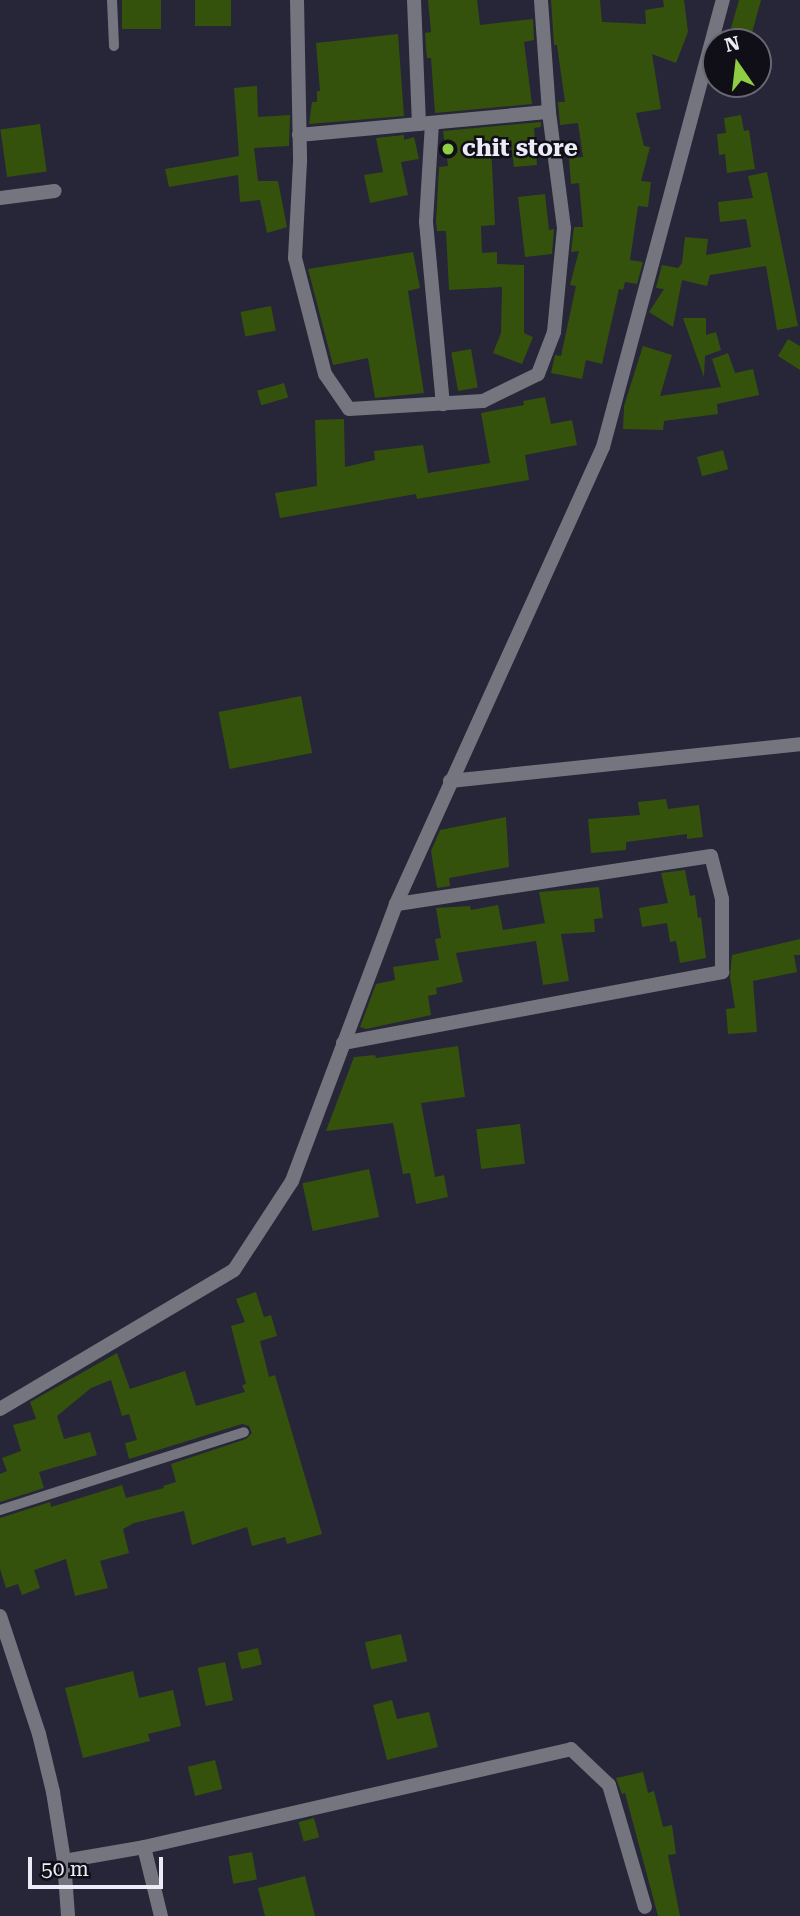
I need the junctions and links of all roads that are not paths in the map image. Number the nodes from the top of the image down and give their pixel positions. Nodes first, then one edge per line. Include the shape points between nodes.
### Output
1 (111, 0) edge
2 (297, 0) edge
3 (414, 0) edge
4 (541, 0) edge
5 (723, 0) edge
6 (114, 46) dead end
7 (549, 112) junction
8 (426, 123) junction
9 (299, 135) junction
10 (55, 191) dead end
11 (0, 198) edge
12 (443, 404) junction
13 (800, 744) edge
14 (450, 780) junction
15 (396, 904) junction
16 (344, 1043) junction
17 (0, 1409) edge
18 (244, 1432) dead end
19 (0, 1510) edge
20 (0, 1616) edge
21 (144, 1847) junction
22 (64, 1861) junction
23 (645, 1907) dead end
24 (68, 1916) edge
25 (161, 1916) edge

1 - 6 lane
2 - 9 street
3 - 8 street
4 - 7 street
5 - 14 street via 603,447
7 - 8 street
7 - 12 street via 564,228 554,331 538,374 483,401
8 - 9 street
8 - 12 street via 426,222
9 - 12 street via 295,258 325,374 349,409
10 - 11 street
13 - 14 street
14 - 15 street
15 - 16 street
15 - 16 street via 711,856 722,899 722,972
16 - 17 street via 292,1181 234,1270
18 - 19 lane
20 - 22 street via 39,1734
21 - 22 street
21 - 23 street via 572,1749 609,1785
21 - 25 street
22 - 24 street

